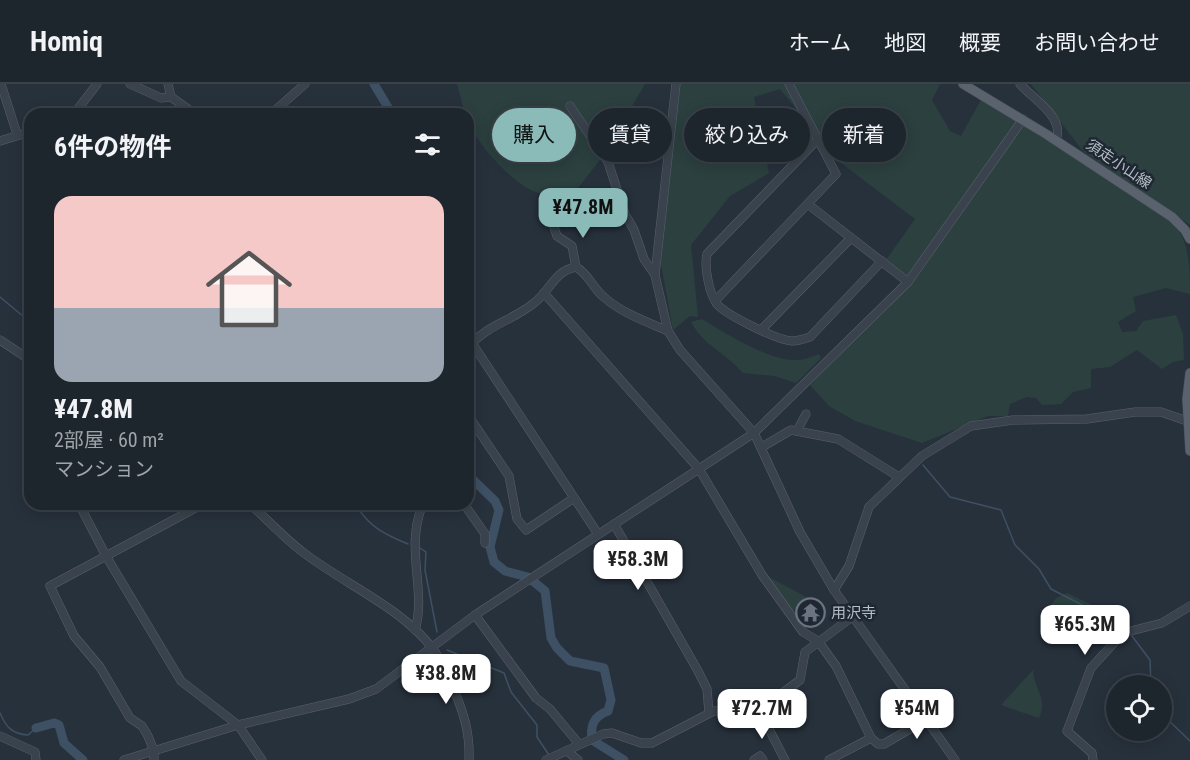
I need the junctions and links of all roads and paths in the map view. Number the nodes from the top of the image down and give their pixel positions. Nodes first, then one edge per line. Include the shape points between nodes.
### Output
1 (1, 84) edge
2 (97, 84) edge
3 (130, 84) edge
4 (168, 84) edge
5 (305, 84) edge
6 (676, 84) edge
7 (789, 84) edge
8 (963, 84) edge
9 (1020, 84) edge
10 (171, 97) junction
11 (570, 106) dead end
12 (82, 108) edge
13 (187, 108) edge
14 (278, 108) edge
15 (1023, 119) junction
16 (24, 133) edge
17 (17, 134) junction
18 (818, 139) junction
19 (1056, 140) junction
20 (0, 141) edge
21 (809, 205) junction
22 (553, 224) dead end
23 (851, 238) junction
24 (1190, 239) edge
25 (882, 261) junction
26 (576, 267) junction
27 (656, 275) junction
28 (908, 282) junction
29 (544, 293) junction
30 (715, 301) junction
31 (762, 329) junction
32 (668, 331) junction
33 (0, 340) edge
34 (474, 341) edge
35 (474, 352) edge
36 (24, 356) edge
37 (1190, 373) edge
38 (806, 414) dead end
39 (1189, 422) edge
40 (474, 424) edge
41 (797, 431) junction
42 (754, 433) junction
43 (762, 447) junction
44 (1190, 451) edge
45 (699, 469) junction
46 (898, 477) junction
47 (574, 498) junction
48 (82, 510) edge
49 (192, 510) edge
50 (257, 510) edge
51 (421, 510) edge
52 (468, 510) edge
53 (614, 524) junction
54 (598, 534) junction
55 (485, 543) dead end
56 (106, 556) junction
57 (834, 590) junction
58 (1190, 606) edge
59 (475, 615) junction
60 (852, 617) junction
61 (416, 630) junction
62 (818, 641) junction
63 (432, 647) junction
64 (759, 710) junction
65 (709, 713) junction
66 (927, 719) junction
67 (238, 725) junction
68 (0, 736) edge
69 (871, 738) junction
70 (582, 742) junction
71 (154, 751) junction
72 (563, 752) junction
73 (548, 759) edge
74 (783, 759) edge
75 (36, 760) edge
76 (124, 760) edge
77 (154, 760) edge
78 (262, 760) edge
79 (469, 760) edge
80 (578, 760) edge
81 (754, 760) edge
82 (763, 760) edge
83 (829, 760) edge
84 (954, 760) edge
85 (1093, 760) edge

1 - 17 street
2 - 12 street
3 - 10 street via 161,98
4 - 10 street
5 - 14 street
6 - 27 street
7 - 18 street
8 - 15 main road, 須走小山線
9 - 19 street via 1057,122 1060,131
10 - 13 street
11 - 27 street via 608,162 644,259
15 - 19 main road, 須走小山線
15 - 28 street
16 - 17 street
17 - 20 street
18 - 21 street via 836,174
18 - 30 street via 707,254
19 - 24 main road, 須走小山線 via 1172,217
21 - 23 street
21 - 30 street
22 - 26 street via 557,236 572,246
23 - 25 street
23 - 31 street
25 - 28 street
25 - 31 street via 810,337 792,341
26 - 29 street via 560,271
26 - 32 street via 613,305
27 - 32 street
28 - 42 street
29 - 34 street via 535,303 482,332
29 - 45 street
30 - 31 street
32 - 42 street via 680,350
33 - 36 street
35 - 47 street
37 - 39 main road
38 - 41 street
39 - 44 main road
39 - 46 street via 1161,412 986,422 946,439
40 - 47 street via 509,476 517,519 526,530
41 - 43 street via 780,434
41 - 46 street via 838,439
42 - 43 street
42 - 45 street
43 - 57 street via 800,532
45 - 53 street
45 - 62 street via 762,575 803,632
46 - 57 street via 869,507 849,566
47 - 54 street
48 - 56 street
49 - 56 street
50 - 61 street via 303,552
51 - 61 street via 416,528
52 - 55 street via 485,534
53 - 54 street
53 - 65 street via 698,670 707,689
54 - 59 street
56 - 67 street via 181,681
56 - 71 street via 50,586 74,636 100,667 130,718 142,726
57 - 60 street
58 - 85 street via 1162,623 1123,633 1091,668 1067,731 1092,753
59 - 63 street
59 - 70 street via 536,698
60 - 62 street
60 - 66 street
61 - 63 street
62 - 64 street via 805,652 800,680
62 - 69 street via 836,666
63 - 67 street via 396,676 361,695
63 - 79 street via 466,717
64 - 65 street
64 - 74 street
65 - 70 street via 652,742 641,743 612,733
66 - 69 street via 884,744
66 - 84 street
67 - 71 street
67 - 78 street
68 - 75 street via 35,752
69 - 83 street
70 - 72 street
71 - 76 street
71 - 77 street
72 - 73 street
72 - 80 street
81 - 82 street via 760,756

